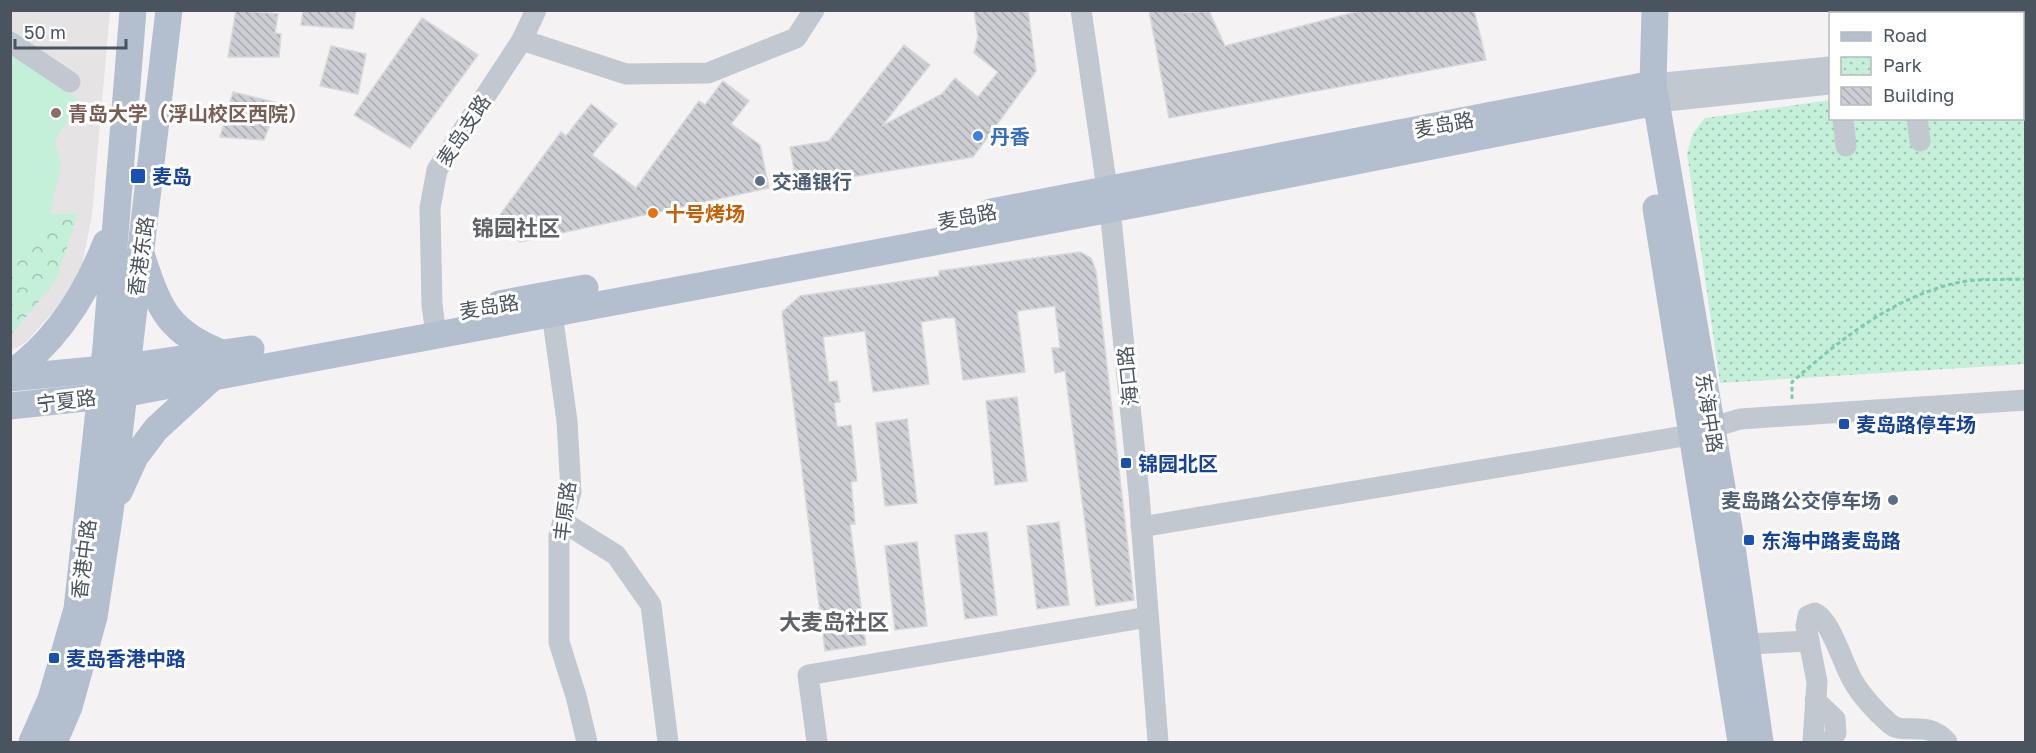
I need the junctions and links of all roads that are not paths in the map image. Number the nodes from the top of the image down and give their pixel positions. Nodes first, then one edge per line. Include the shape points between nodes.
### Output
1 (133, 10) edge
2 (169, 10) edge
3 (536, 10) edge
4 (814, 10) edge
5 (1081, 10) edge
6 (1638, 10) edge
7 (1655, 10) edge
8 (522, 40) junction
9 (10, 42) edge
10 (1829, 67) edge
11 (70, 82) dead end
12 (1829, 84) edge
13 (1646, 95) junction
14 (1843, 120) edge
15 (1917, 120) edge
16 (1920, 141) dead end
17 (1846, 146) dead end
18 (1109, 199) junction
19 (116, 219) junction
20 (141, 253) junction
21 (552, 314) junction
22 (434, 325) junction
23 (220, 364) junction
24 (114, 368) junction
25 (10, 376) edge
26 (111, 395) junction
27 (2025, 400) edge
28 (10, 406) edge
29 (1702, 431) junction
30 (110, 512) junction
31 (563, 522) junction
32 (1141, 527) junction
33 (1148, 617) junction
34 (1809, 641) junction
35 (1746, 644) junction
36 (1815, 700) junction
37 (32, 742) edge
38 (54, 742) edge
39 (587, 742) edge
40 (668, 742) edge
41 (817, 742) edge
42 (1158, 742) edge
43 (1741, 742) edge
44 (1760, 742) edge
45 (1813, 742) edge
46 (1830, 742) edge
47 (1947, 742) edge

1 - 19 main road, 香港东路
2 - 20 main road, 香港东路
3 - 8 street, 麦岛支路
4 - 8 street via 796,38 708,73 626,74
5 - 18 street, 海口路
6 - 13 main road
7 - 13 main road
8 - 22 street, 麦岛支路 via 436,170 430,208
9 - 11 street
10 - 13 street, 麦岛路
12 - 13 street, 麦岛路
13 - 18 main road, 麦岛路
13 - 29 main road, 东海中路
14 - 17 street
15 - 16 street
18 - 21 main road, 麦岛路
18 - 22 main road, 麦岛路
18 - 32 street, 海口路
19 - 24 main road, 香港东路
19 - 25 main road via 95,271 59,328
20 - 23 main road via 164,313
20 - 24 main road, 香港东路
21 - 22 main road, 麦岛路
21 - 31 street, 丰原路 via 567,421 571,492
22 - 23 main road, 麦岛路
23 - 24 main road, 麦岛路
23 - 26 main road, 麦岛路
23 - 30 main road via 135,457
24 - 25 main road, 宁夏路
24 - 26 main road, 香港中路
26 - 28 main road, 宁夏路
26 - 30 main road, 香港中路
26 - 37 main road, 香港中路 via 77,609 51,699
27 - 29 street via 1740,419
29 - 32 street
29 - 35 main road, 东海中路
29 - 43 main road, 东海中路
30 - 38 main road, 香港中路 via 94,617 69,707
31 - 39 street, 丰原路 via 559,536 559,642
31 - 40 street via 616,555 651,605
32 - 33 street, 海口路
33 - 41 street via 808,675
33 - 42 street, 海口路
34 - 35 street
34 - 36 street via 1817,682
34 - 47 street via 1806,621 1815,613 1825,623 1853,682 1888,723 1900,729 1929,730
35 - 44 main road, 东海中路
36 - 45 street
36 - 46 street via 1835,719 1836,734

